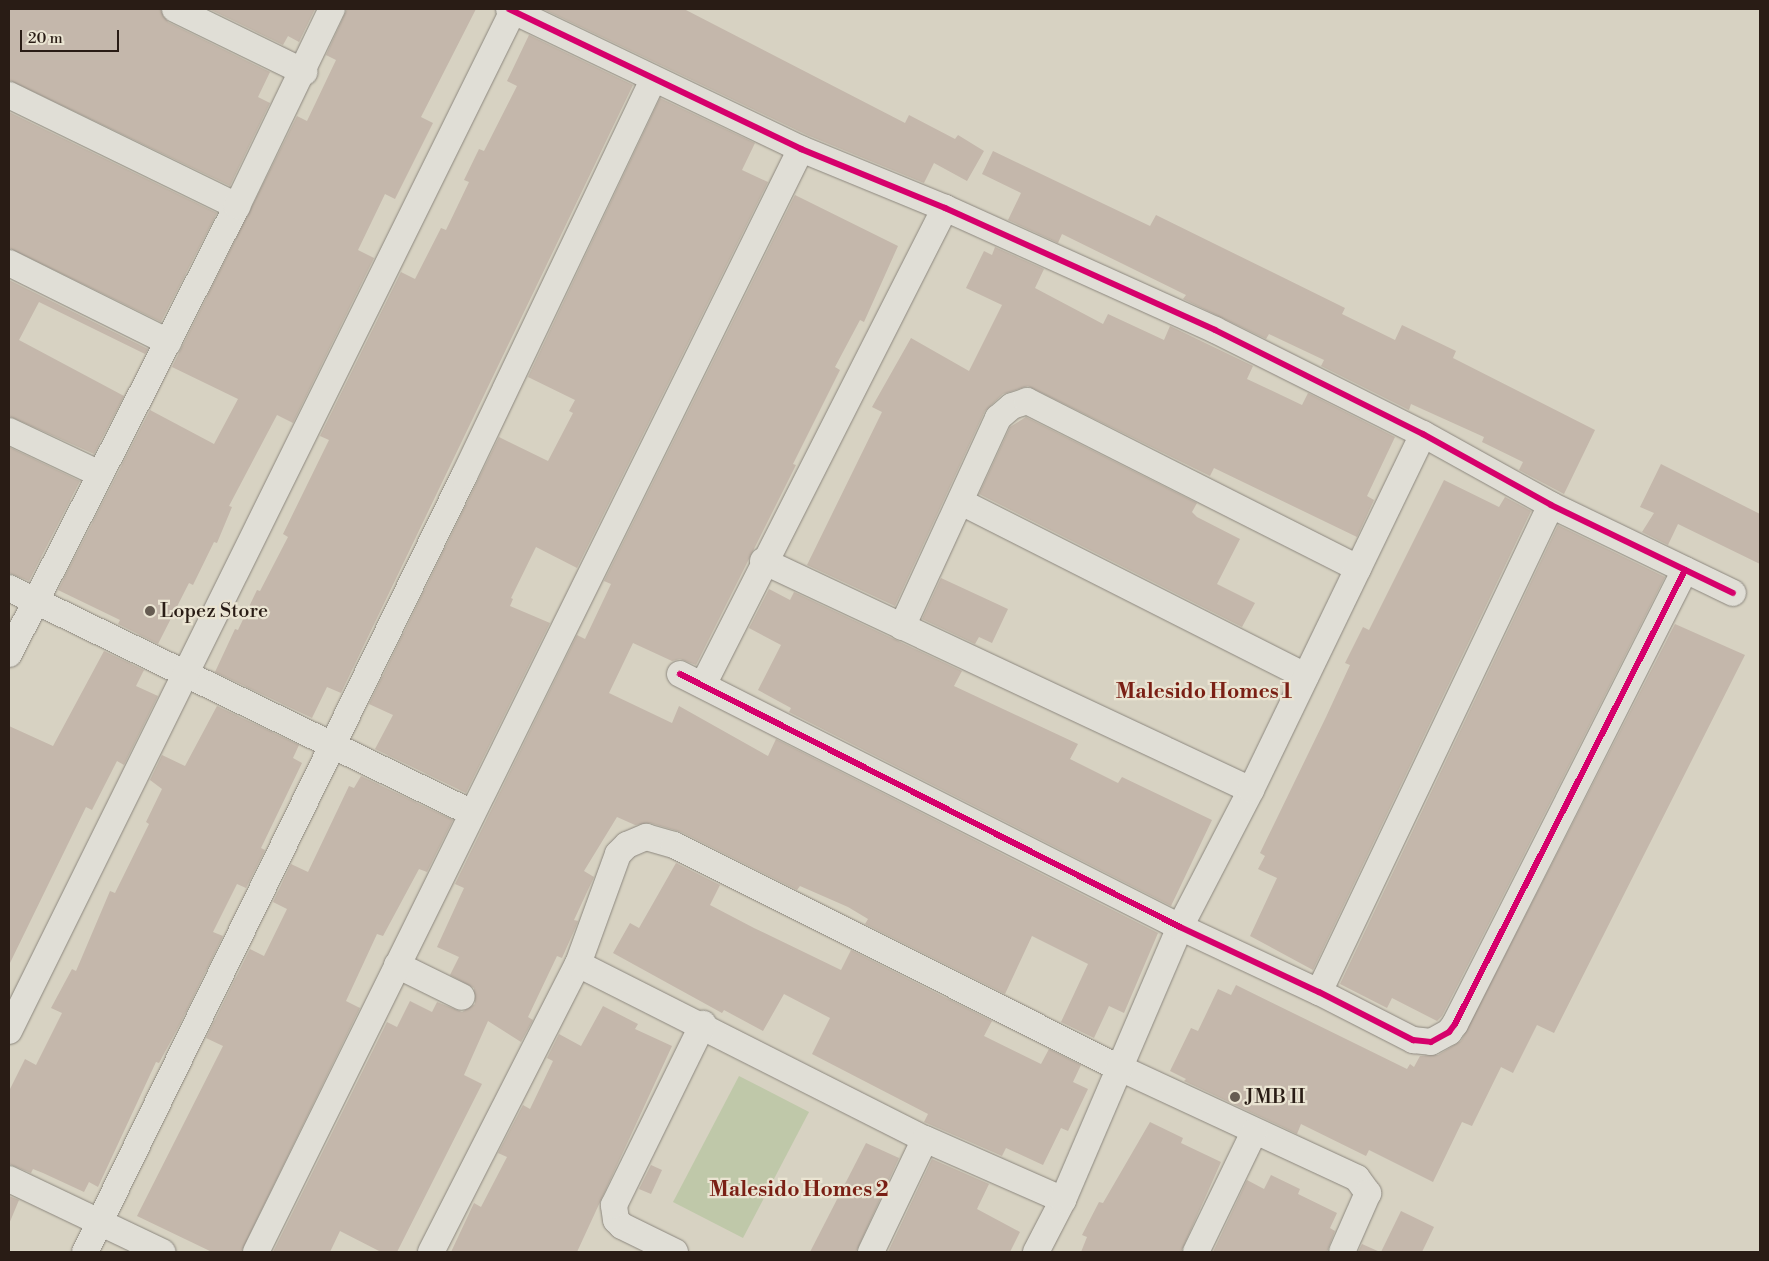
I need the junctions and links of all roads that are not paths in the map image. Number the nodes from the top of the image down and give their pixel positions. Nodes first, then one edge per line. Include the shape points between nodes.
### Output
1 (175, 9) edge
2 (332, 9) edge
3 (511, 10) edge
4 (304, 72) junction
5 (653, 78) junction
6 (9, 95) edge
7 (801, 149) junction
8 (237, 206) junction
9 (945, 208) junction
10 (9, 263) edge
11 (168, 342) junction
12 (9, 431) edge
13 (1423, 434) junction
14 (100, 474) junction
15 (961, 502) junction
16 (1552, 505) junction
17 (763, 561) junction
18 (1358, 568) junction
19 (1685, 570) junction
20 (9, 588) edge
21 (1733, 593) dead end
22 (34, 600) junction
23 (902, 627) junction
24 (9, 654) edge
25 (184, 674) junction
26 (1304, 676) junction
27 (333, 745) junction
28 (1251, 790) junction
29 (472, 813) junction
30 (1180, 927) junction
31 (578, 964) junction
32 (397, 966) junction
33 (1319, 992) junction
34 (462, 997) dead end
35 (703, 1024) junction
36 (9, 1031) edge
37 (1120, 1068) junction
38 (1254, 1132) junction
39 (925, 1139) junction
40 (9, 1180) edge
41 (1063, 1200) junction
42 (99, 1223) junction
43 (85, 1252) edge
44 (162, 1252) edge
45 (256, 1252) edge
46 (431, 1252) edge
47 (675, 1252) edge
48 (871, 1252) edge
49 (1036, 1252) edge
50 (1196, 1252) edge
51 (1342, 1252) edge

1 - 4 street
2 - 4 street
3 - 5 street
3 - 25 street
4 - 8 street
5 - 7 street
5 - 27 street
6 - 8 street
7 - 9 street
7 - 29 street
8 - 11 street
9 - 13 street via 1215,330
9 - 17 street
10 - 11 street
11 - 14 street
12 - 14 street
13 - 16 street
13 - 18 street
14 - 22 street
15 - 18 street via 998,418 1005,411 1027,402
15 - 23 street
15 - 26 street
16 - 19 street
16 - 33 street
17 - 23 street
17 - 30 street via 692,680
18 - 26 street
19 - 21 street
19 - 33 street via 1449,1032 1431,1042 1413,1040
20 - 22 street
22 - 24 street
22 - 25 street
23 - 28 street
25 - 27 street
25 - 36 street
26 - 28 street
27 - 29 street
27 - 42 street
28 - 30 street
29 - 32 street
30 - 33 street
30 - 37 street
31 - 35 street
31 - 37 street via 618,854 636,840 658,838
31 - 46 street
32 - 34 street
32 - 45 street
35 - 39 street
35 - 47 street via 614,1205 616,1220 622,1226
37 - 38 street
37 - 41 street
38 - 50 street
38 - 51 street via 1357,1178 1365,1185 1368,1193 1365,1206
39 - 41 street
39 - 48 street
40 - 42 street
41 - 49 street
42 - 43 street
42 - 44 street

